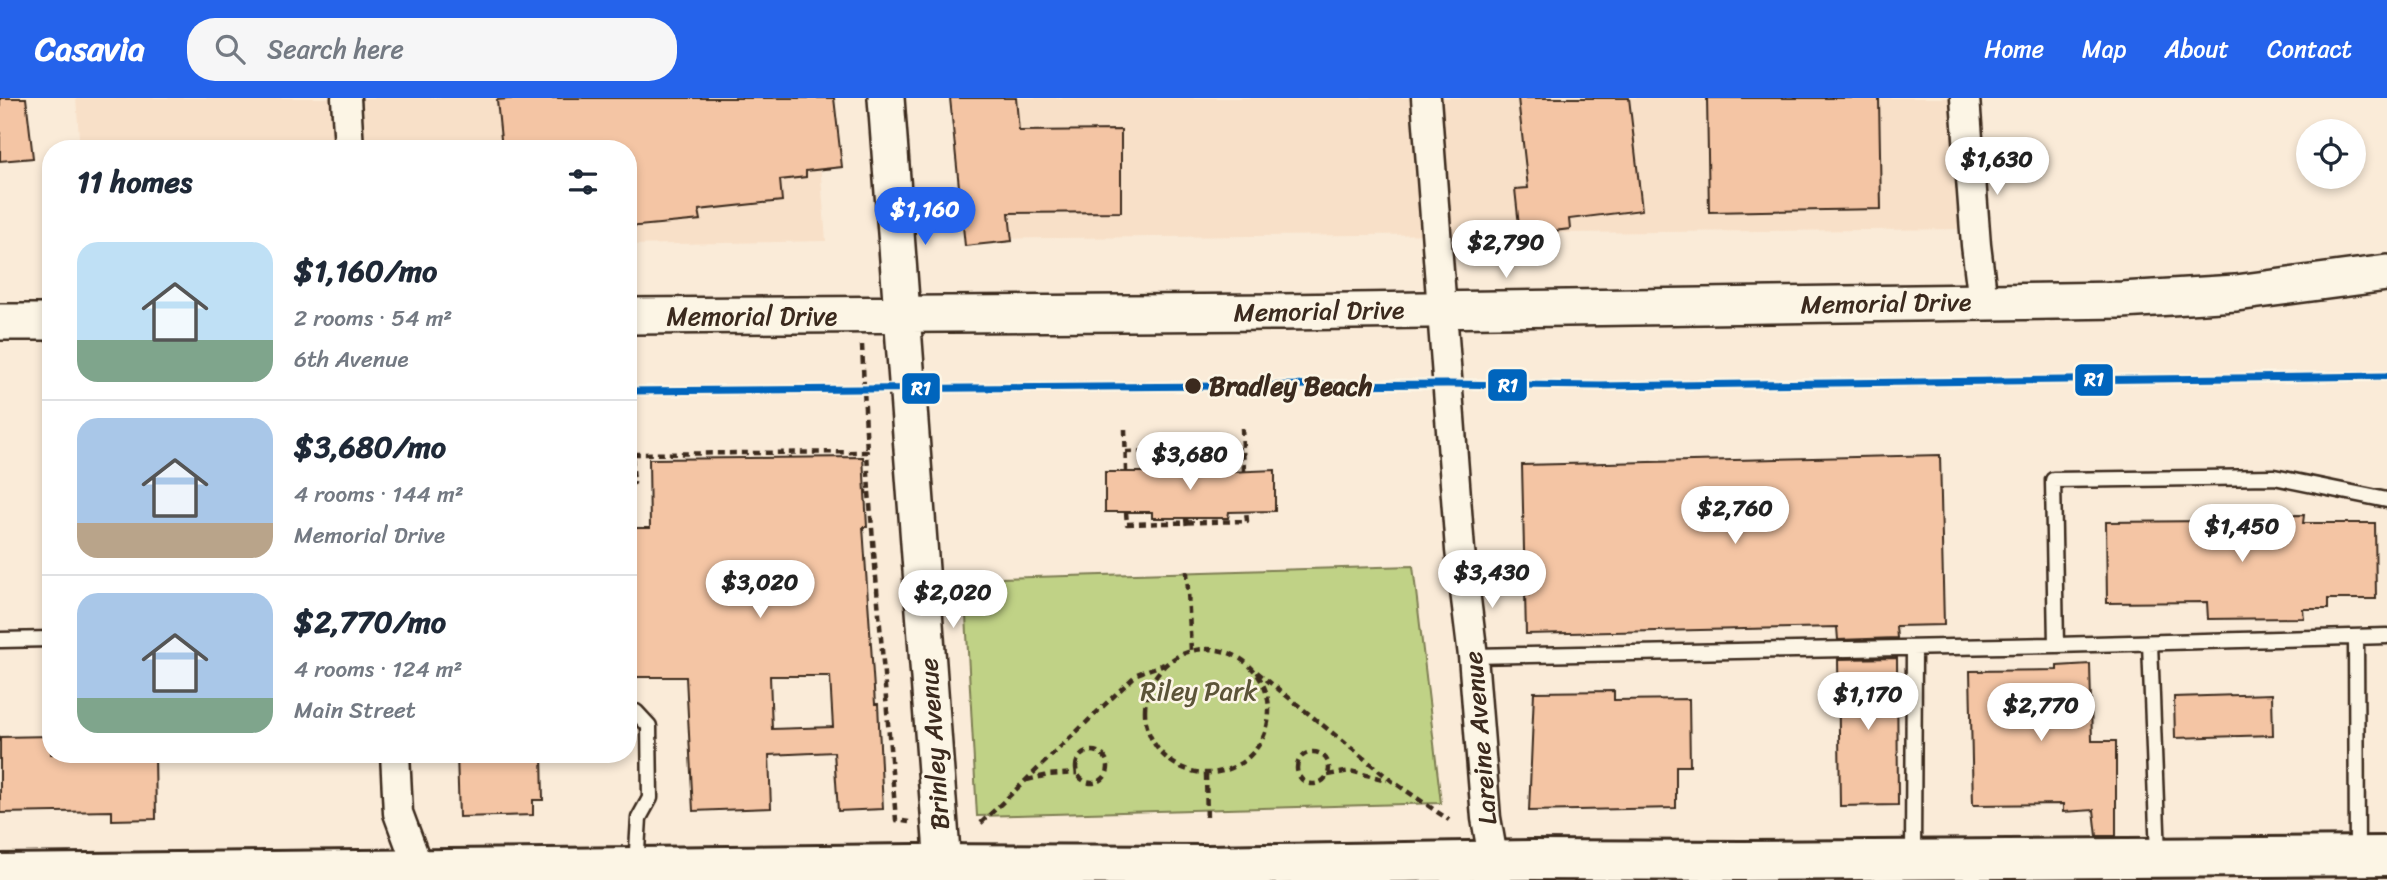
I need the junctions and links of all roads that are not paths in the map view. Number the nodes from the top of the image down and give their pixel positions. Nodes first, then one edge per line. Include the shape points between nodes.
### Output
1 (345, 98) edge
2 (886, 98) edge
3 (1426, 98) edge
4 (1965, 98) edge
5 (348, 140) edge
6 (2387, 273) edge
7 (1983, 302) junction
8 (1442, 309) junction
9 (902, 315) junction
10 (637, 317) edge
11 (0, 322) edge
12 (42, 322) edge
13 (2387, 499) edge
14 (2387, 636) edge
15 (2356, 637) junction
16 (42, 639) edge
17 (0, 640) edge
18 (2150, 643) junction
19 (2056, 645) junction
20 (1914, 648) junction
21 (1473, 656) junction
22 (637, 713) edge
23 (395, 763) edge
24 (2372, 856) edge
25 (2158, 858) junction
26 (1913, 859) junction
27 (636, 868) junction
28 (2018, 869) edge
29 (1495, 870) edge
30 (944, 872) edge
31 (0, 874) edge
32 (558, 874) edge
33 (421, 875) edge
34 (507, 875) edge

1 - 5 street
2 - 9 street, Brinley Avenue
3 - 8 street, Lareine Avenue
4 - 7 street
6 - 7 street, Memorial Drive via 2236,293
7 - 8 street, Memorial Drive
8 - 9 street, Memorial Drive
8 - 21 street, Lareine Avenue via 1460,550
9 - 10 street, Memorial Drive
9 - 30 street, Brinley Avenue
11 - 12 street
13 - 19 lane via 2274,477 2053,480
14 - 15 lane
15 - 18 lane
15 - 24 lane
16 - 17 lane
18 - 19 lane
18 - 25 lane
19 - 20 lane
20 - 21 lane
20 - 26 lane
21 - 29 street, Lareine Avenue via 1484,804
22 - 27 lane via 649,726 650,798 639,818
23 - 33 street via 398,813
24 - 25 main road
25 - 28 main road
26 - 28 main road
26 - 29 main road
27 - 30 main road
27 - 32 main road
29 - 30 main road via 1207,865
31 - 33 main road
32 - 34 main road
33 - 34 main road

